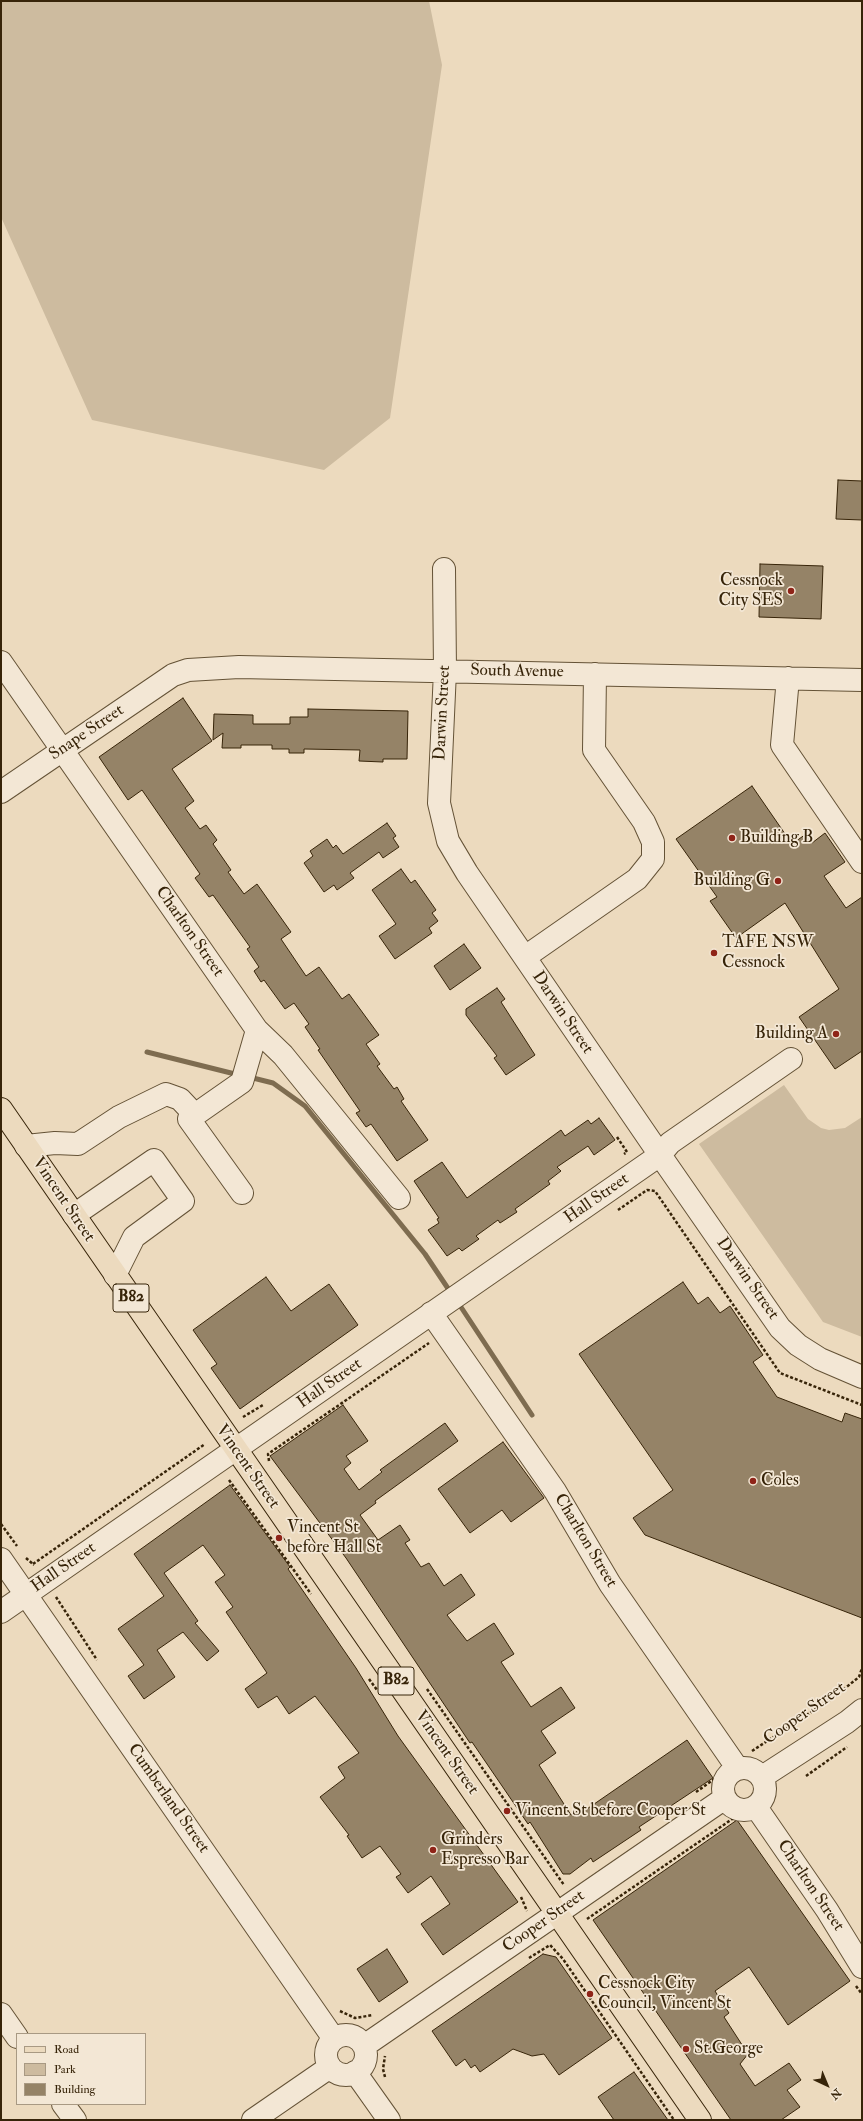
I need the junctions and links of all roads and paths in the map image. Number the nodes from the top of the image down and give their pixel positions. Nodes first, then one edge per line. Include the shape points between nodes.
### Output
1 (444, 569) dead end
2 (1, 662) edge
3 (445, 671) junction
4 (595, 674) junction
5 (173, 675) joint
6 (788, 678) junction
7 (862, 680) edge
8 (62, 749) junction
9 (1, 792) edge
10 (862, 862) edge
11 (524, 957) junction
12 (258, 1030) junction
13 (791, 1058) dead end
14 (1, 1109) edge
15 (195, 1115) junction
16 (617, 1136) dead end
17 (26, 1146) junction
18 (627, 1152) dead end
19 (660, 1155) junction
20 (242, 1193) dead end
21 (399, 1198) dead end
22 (74, 1216) junction
23 (115, 1275) junction
24 (446, 1302) junction
25 (443, 1331) junction
26 (862, 1377) edge
27 (205, 1444) dead end
28 (236, 1450) junction
29 (268, 1454) dead end
30 (1, 1559) edge
31 (33, 1564) dead end
32 (26, 1595) junction
33 (1, 1612) edge
34 (862, 1668) edge
35 (862, 1710) edge
36 (850, 1745) dead end
37 (752, 1751) dead end
38 (738, 1769) junction
39 (806, 1776) dead end
40 (762, 1777) junction
41 (725, 1798) junction
42 (747, 1811) junction
43 (556, 1913) junction
44 (588, 1920) dead end
45 (550, 1946) dead end
46 (862, 1967) edge
47 (1, 2014) edge
48 (16, 2036) edge
49 (334, 2039) junction
50 (364, 2046) junction
51 (330, 2067) junction
52 (355, 2072) junction
53 (65, 2105) edge
54 (75, 2120) edge
55 (253, 2120) edge
56 (389, 2120) edge
57 (674, 2120) edge
58 (700, 2120) edge

1 - 3 street, Darwin Street
2 - 8 street, Charlton Street
3 - 4 street, South Avenue
3 - 5 street, South Avenue via 232,668 188,670
3 - 11 street, Darwin Street via 439,803 448,841 467,874
4 - 6 street, South Avenue
4 - 11 street via 594,750 644,822 653,842 653,859 637,879
5 - 8 street, Snape Street
6 - 7 street, South Avenue
6 - 10 street via 782,745
8 - 9 street, Snape Street
8 - 12 street, Charlton Street
11 - 19 street, Darwin Street
12 - 15 street via 245,1075 238,1087
12 - 21 street, Charlton Street via 283,1055
13 - 19 street, Hall Street via 670,1143
14 - 17 main road, Vincent Street / B82
15 - 17 street via 180,1099 166,1094 120,1117 78,1144
15 - 20 street via 189,1119
16 - 18 path
17 - 22 main road, Vincent Street / B82
19 - 24 street, Hall Street
19 - 26 street, Darwin Street via 780,1328 798,1345 820,1359
22 - 23 main road, Vincent Street / B82
22 - 23 street via 154,1160 183,1201 134,1237
23 - 28 main road, Vincent Street / B82
24 - 25 street, Charlton Street
24 - 28 street, Hall Street
25 - 29 path, Hall Street
25 - 38 street, Charlton Street via 555,1492 610,1584
27 - 31 path, Hall Street
28 - 32 street, Hall Street
28 - 43 main road, Vincent Street / B82
30 - 32 street, Cumberland Street
32 - 33 street, Hall Street
32 - 49 street, Cumberland Street
34 - 37 path, Cooper Street via 858,1677 834,1696
35 - 40 street, Cooper Street
36 - 39 path
38 - 40 street via 751,1769
38 - 41 street via 725,1780
40 - 42 street via 765,1793 763,1798
41 - 42 street via 733,1807
41 - 43 street, Cooper Street
42 - 44 path, Cooper Street
42 - 46 street, Charlton Street via 827,1910
43 - 50 street, Cooper Street
43 - 58 main road, Vincent Street / B82
45 - 57 path via 563,1960
47 - 48 street
49 - 50 street via 340,2035 353,2036
49 - 51 street via 326,2052 326,2061
50 - 52 street via 365,2060 362,2067
51 - 52 street via 343,2075
51 - 55 street
52 - 56 street
53 - 54 street

